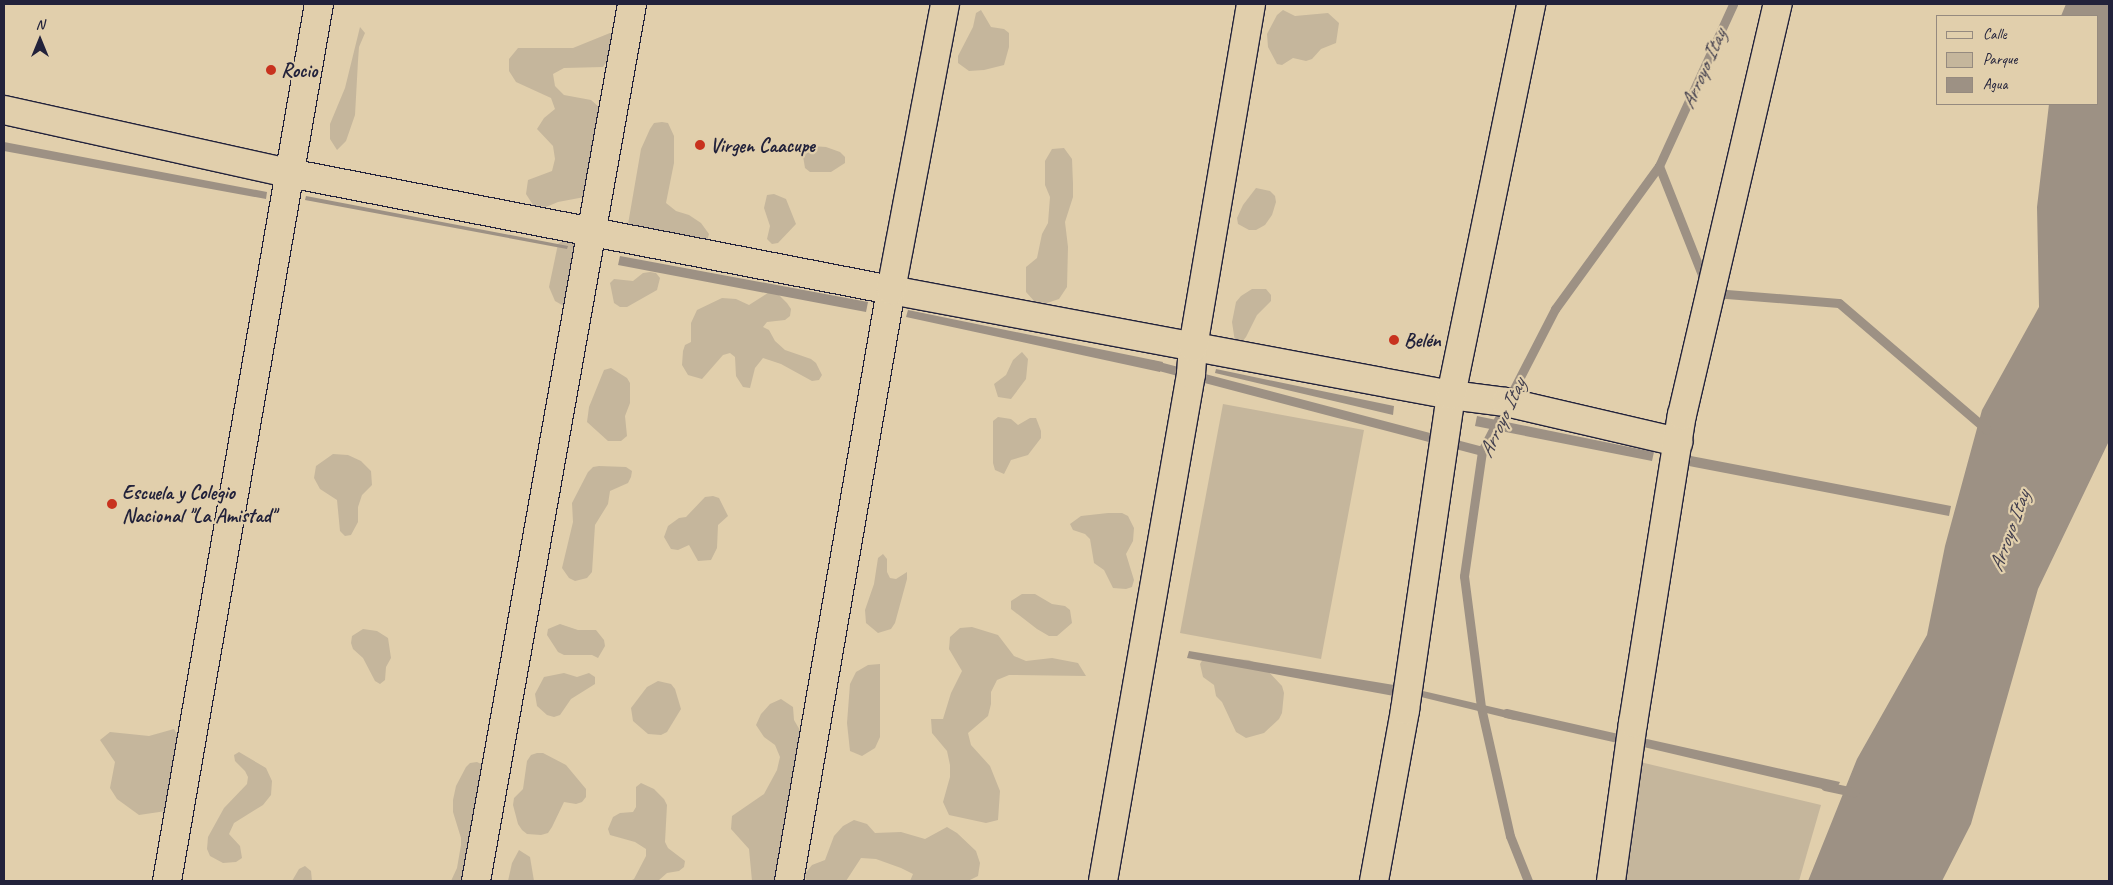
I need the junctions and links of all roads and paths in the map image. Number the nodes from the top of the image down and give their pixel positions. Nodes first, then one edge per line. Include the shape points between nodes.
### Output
1 (319, 4) edge
2 (632, 4) edge
3 (944, 4) edge
4 (1251, 4) edge
5 (1531, 4) edge
6 (1778, 4) edge
7 (4, 110) edge
8 (289, 173) junction
9 (590, 231) junction
10 (891, 290) junction
11 (1193, 347) junction
12 (1451, 396) junction
13 (1678, 442) junction
14 (167, 881) edge
15 (476, 881) edge
16 (789, 881) edge
17 (1103, 881) edge
18 (1374, 881) edge
19 (1611, 881) edge

1 - 8 street
2 - 9 street
3 - 10 street
4 - 11 street
5 - 12 street
6 - 13 street via 1701,330
7 - 8 street
8 - 9 street
8 - 14 street
9 - 10 street
9 - 15 street
10 - 11 street
10 - 16 street
11 - 12 street
11 - 17 street via 1191,374
12 - 13 street via 1506,402
12 - 18 street via 1405,710
13 - 19 street

